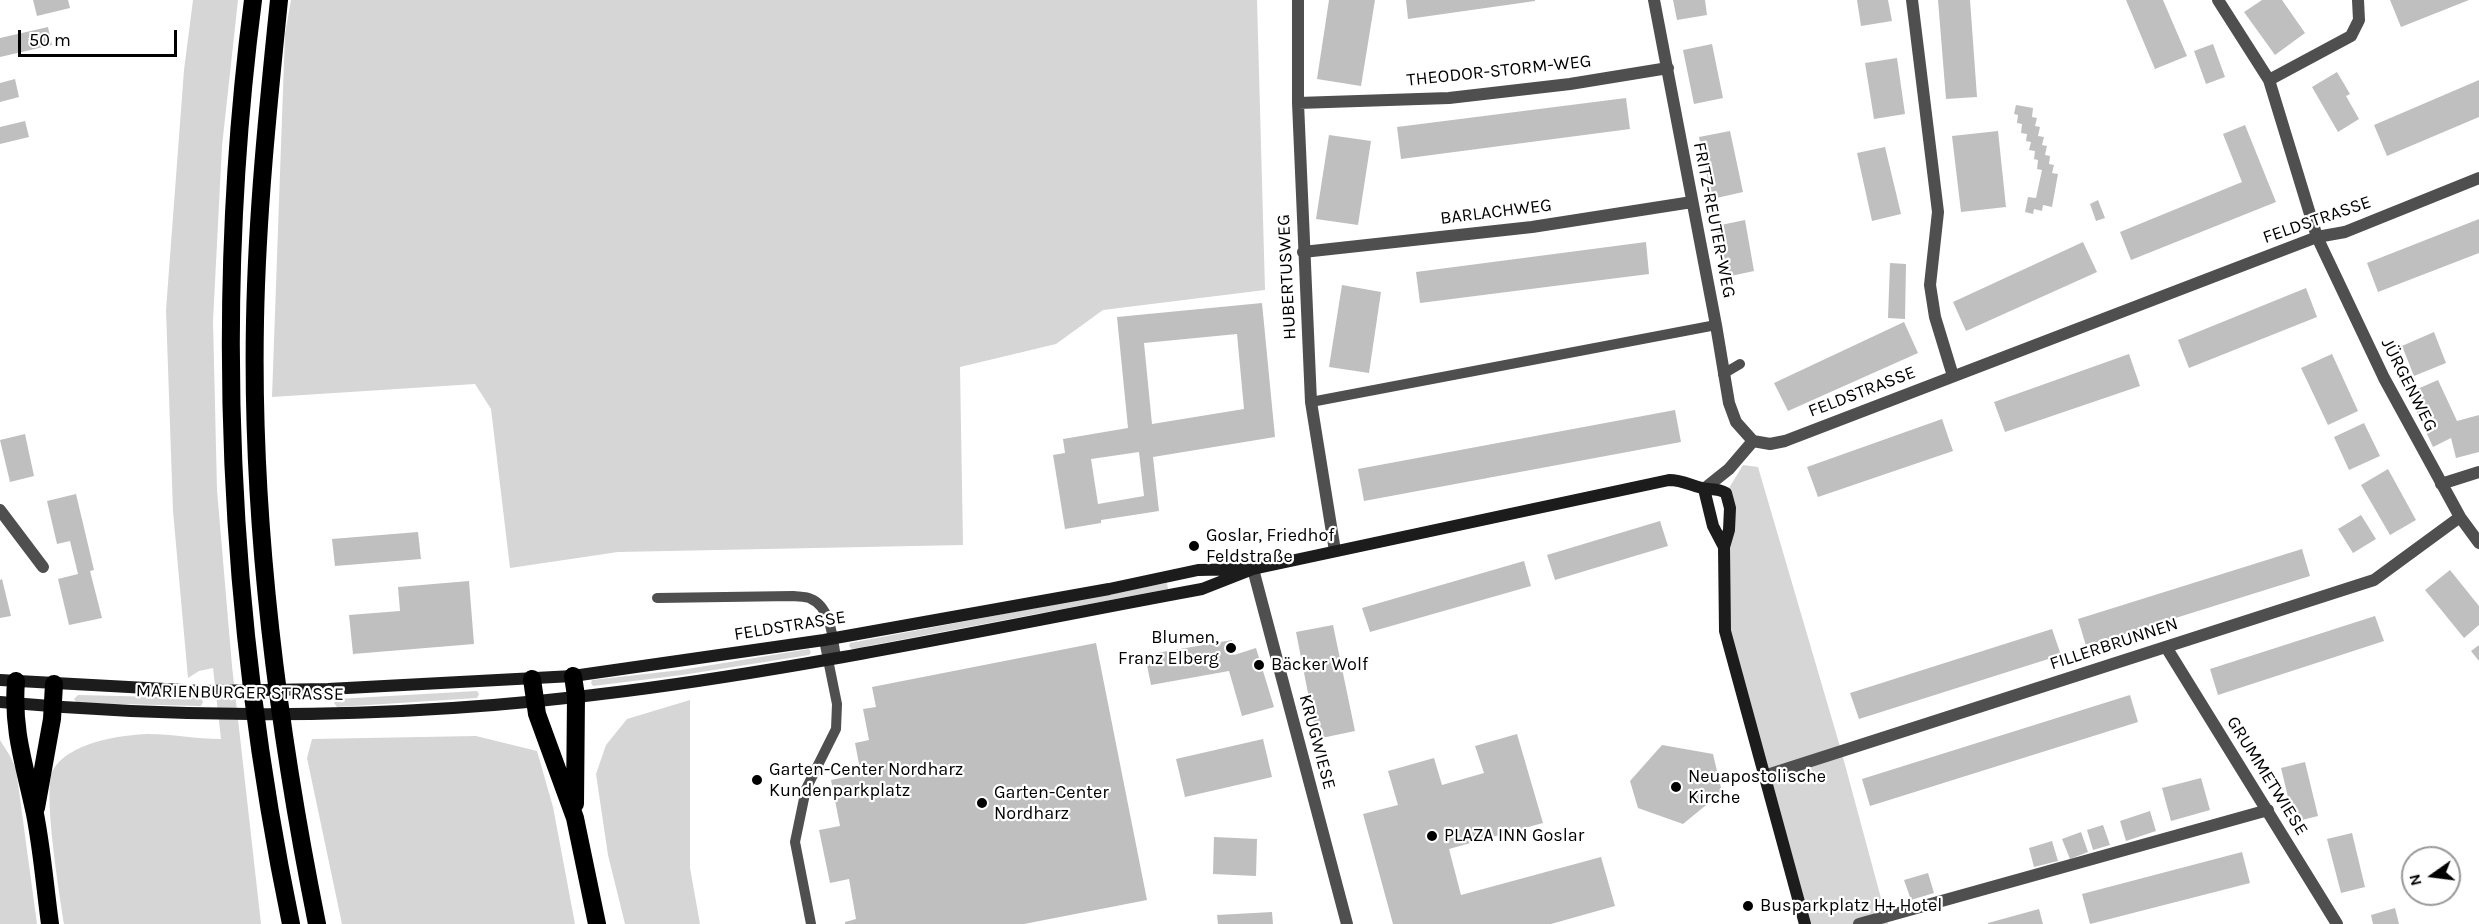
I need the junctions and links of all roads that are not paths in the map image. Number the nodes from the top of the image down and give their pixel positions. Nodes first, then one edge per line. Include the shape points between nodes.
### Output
1 (253, 0) edge
2 (279, 0) edge
3 (1298, 0) edge
4 (1654, 0) edge
5 (1912, 0) edge
6 (2218, 0) edge
7 (2358, 0) edge
8 (1668, 68) junction
9 (2269, 80) junction
10 (1298, 103) junction
11 (2479, 178) edge
12 (1692, 202) junction
13 (2317, 237) junction
14 (1303, 252) junction
15 (1716, 325) junction
16 (1740, 364) dead end
17 (1723, 374) junction
18 (1953, 376) junction
19 (1311, 402) junction
20 (1753, 441) junction
21 (2479, 472) edge
22 (2441, 484) junction
23 (1704, 489) junction
24 (0, 510) edge
25 (2460, 517) junction
26 (2479, 543) edge
27 (1724, 547) junction
28 (1335, 550) junction
29 (43, 567) dead end
30 (1253, 569) junction
31 (657, 598) dead end
32 (828, 639) junction
33 (2166, 647) junction
34 (832, 659) junction
35 (573, 676) junction
36 (532, 679) junction
37 (8, 680) edge
38 (54, 684) junction
39 (328, 689) joint
40 (576, 696) junction
41 (535, 700) junction
42 (7, 703) edge
43 (480, 705) joint
44 (53, 707) junction
45 (1764, 776) junction
46 (2268, 810) junction
47 (35, 815) junction
48 (575, 818) junction
49 (50, 924) edge
50 (291, 924) edge
51 (317, 924) edge
52 (597, 924) edge
53 (812, 924) edge
54 (1347, 924) edge
55 (1805, 924) edge
56 (1859, 924) edge
57 (2337, 924) edge

1 - 50 highway via 238,149 232,268 232,443 238,552 260,756
2 - 51 highway via 260,206 255,401 278,706
3 - 10 street, HUBERTUSWEG
4 - 8 street, FRITZ-REUTER-WEG
5 - 18 street via 1938,212 1930,285
6 - 9 street
7 - 9 street via 2359,20 2351,36
8 - 10 street, THEODOR-STORM-WEG via 1449,98
8 - 12 street, FRITZ-REUTER-WEG
9 - 13 street
10 - 14 street, HUBERTUSWEG
11 - 13 street, FELDSTRASSE via 2345,232
12 - 14 street, BARLACHWEG via 1532,228
12 - 15 street, FRITZ-REUTER-WEG
13 - 18 street, FELDSTRASSE
13 - 22 street, JÜRGENWEG via 2384,378
14 - 19 street, HUBERTUSWEG
15 - 17 street, FRITZ-REUTER-WEG
15 - 19 lane
16 - 17 lane
17 - 20 street, FRITZ-REUTER-WEG via 1736,422
18 - 20 street, FELDSTRASSE via 1785,441
19 - 28 street, HUBERTUSWEG
20 - 23 street via 1730,469
21 - 22 street
22 - 25 street, JÜRGENWEG
23 - 27 street via 1713,526
23 - 27 street, FELDSTRASSE via 1726,493 1730,508
23 - 28 street, FELDSTRASSE via 1683,480 1668,480
24 - 29 street
25 - 26 street, JÜRGENWEG
25 - 33 street, FILLERBRUNNEN via 2374,580
27 - 45 street via 1725,631
28 - 30 street, FELDSTRASSE
30 - 32 street, FELDSTRASSE via 1198,570
30 - 34 street, FELDSTRASSE via 1202,590
30 - 54 street, KRUGWIESE
31 - 32 lane via 811,598 821,605
32 - 34 lane
32 - 35 street, FELDSTRASSE
33 - 45 street, FILLERBRUNNEN
33 - 46 street, GRUMMETWIESE
34 - 40 street, FELDSTRASSE
34 - 53 lane via 836,729 806,789 795,842
35 - 36 street, FELDSTRASSE
35 - 40 highway
36 - 39 street, FELDSTRASSE
36 - 41 highway
37 - 38 street, MARIENBURGER STRASSE
37 - 42 highway
38 - 39 street, MARIENBURGER STRASSE via 202,691
38 - 44 highway
40 - 41 street, FELDSTRASSE
40 - 48 highway
41 - 43 street, FELDSTRASSE
41 - 48 highway
42 - 44 street, MARIENBURGER STRASSE
42 - 47 highway
43 - 44 street, MARIENBURGER STRASSE via 331,714 205,714
44 - 47 highway
45 - 55 street
46 - 56 street
46 - 57 street, GRUMMETWIESE
47 - 49 highway
48 - 52 highway

